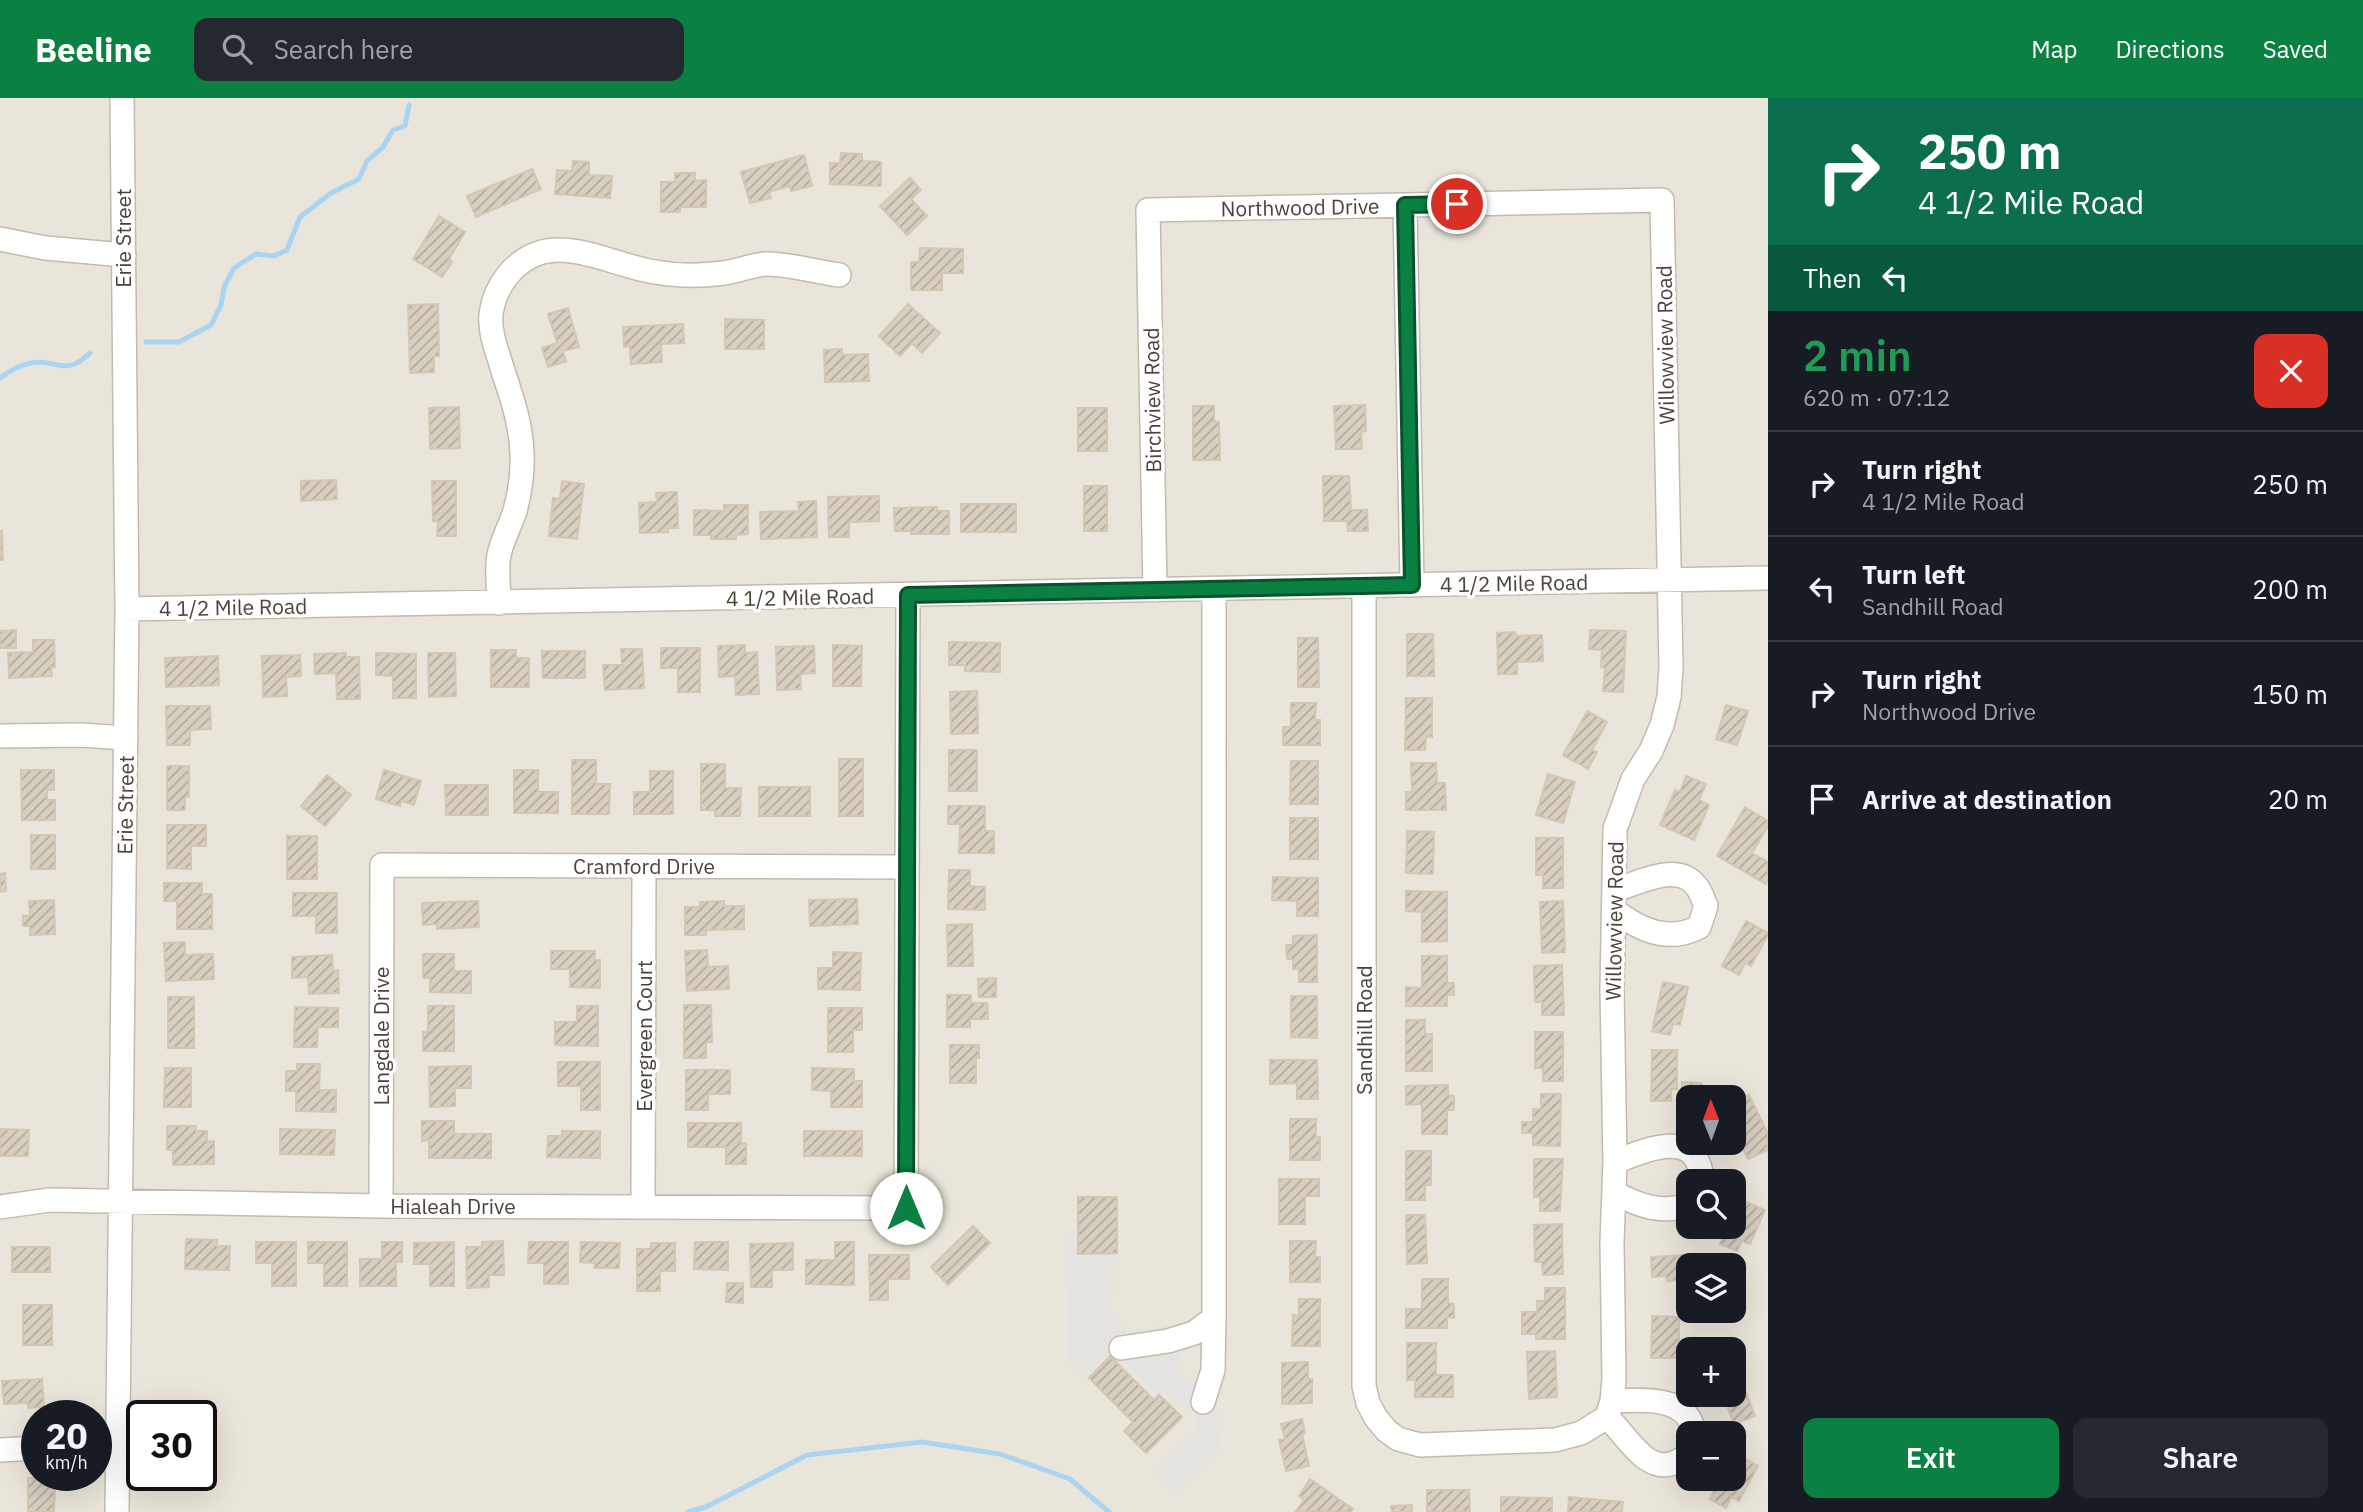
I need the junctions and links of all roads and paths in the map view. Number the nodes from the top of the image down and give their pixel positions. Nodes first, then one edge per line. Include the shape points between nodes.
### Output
1 (122, 98) edge
2 (1662, 200) joint
3 (1405, 205) junction
4 (1148, 210) joint
5 (0, 239) edge
6 (124, 255) junction
7 (839, 275) dead end
8 (1768, 579) edge
9 (1670, 580) junction
10 (1412, 585) junction
11 (1363, 586) junction
12 (1214, 589) junction
13 (1155, 590) junction
14 (908, 595) junction
15 (499, 603) junction
16 (127, 609) junction
17 (0, 736) edge
18 (125, 738) junction
19 (382, 865) joint
20 (644, 866) junction
21 (907, 867) junction
22 (1615, 1162) junction
23 (1702, 1169) edge
24 (1615, 1193) junction
25 (121, 1202) junction
26 (381, 1206) junction
27 (0, 1207) edge
28 (643, 1207) junction
29 (1676, 1209) edge
30 (1214, 1318) junction
31 (1121, 1348) dead end
32 (110, 1400) edge
33 (1203, 1402) dead end
34 (1609, 1409) junction
35 (1690, 1421) edge
36 (21, 1449) edge
37 (0, 1450) edge
38 (1676, 1462) edge
39 (112, 1478) edge
40 (117, 1512) edge

1 - 6 street, Erie Street
2 - 3 street, Northwood Drive
2 - 9 street, Willowview Road
3 - 4 street, Northwood Drive
3 - 10 street
4 - 13 street, Birchview Road
5 - 6 street
6 - 16 street, Erie Street
7 - 15 street via 766,264 724,273 657,273 559,250 534,256 512,270 502,282 491,316 492,335 520,429 522,455 515,511 499,558
8 - 9 street, 4 1/2 Mile Road
9 - 10 street, 4 1/2 Mile Road
9 - 22 street, Willowview Road via 1669,696 1658,734 1633,779 1615,828
10 - 11 street, 4 1/2 Mile Road
11 - 12 street, 4 1/2 Mile Road
11 - 34 street, Sandhill Road via 1364,1387 1368,1403 1387,1431 1420,1445 1555,1440 1581,1433
12 - 13 street, 4 1/2 Mile Road
12 - 30 street
13 - 14 street, 4 1/2 Mile Road
14 - 15 street, 4 1/2 Mile Road
14 - 21 street
15 - 16 street, 4 1/2 Mile Road
16 - 18 street, Erie Street
17 - 18 street
18 - 25 street, Erie Street
19 - 20 street, Cramford Drive
19 - 26 street, Langdale Drive
20 - 21 street, Cramford Drive
20 - 28 street, Evergreen Court
21 - 28 street, Hialeah Drive via 906,1208
22 - 23 street via 1667,1145 1685,1149
22 - 24 street, Willowview Road
24 - 29 street via 1658,1209
24 - 34 street, Willowview Road via 1614,1379
25 - 26 street, Hialeah Drive
25 - 27 street, Hialeah Drive via 49,1200
25 - 32 street, Erie Street
26 - 28 street, Hialeah Drive
30 - 31 street via 1194,1333
30 - 33 street via 1213,1370
34 - 35 street via 1661,1402 1678,1408
34 - 38 street via 1639,1454 1653,1464
36 - 37 street
39 - 40 street, Erie Street

